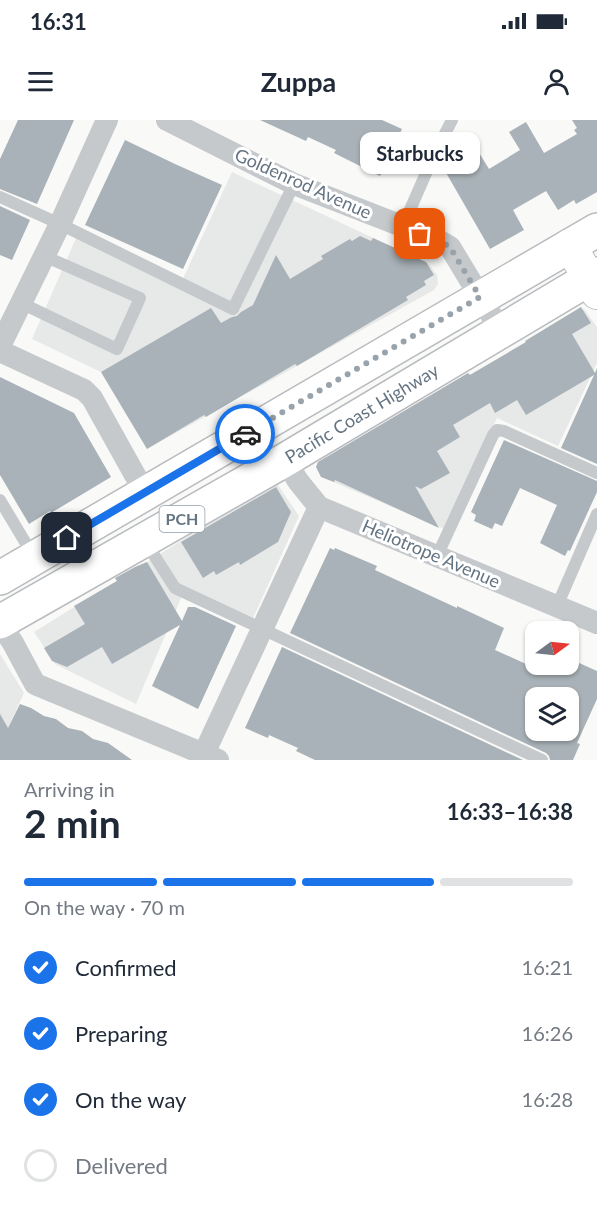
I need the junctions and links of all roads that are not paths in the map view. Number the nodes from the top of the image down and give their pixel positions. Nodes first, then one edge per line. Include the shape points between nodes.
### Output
1 (107, 120) edge
2 (167, 120) edge
3 (452, 120) edge
4 (294, 184) junction
5 (0, 197) edge
6 (60, 224) junction
7 (402, 228) junction
8 (583, 238) edge
9 (44, 256) junction
10 (594, 282) edge
11 (480, 297) junction
12 (21, 303) junction
13 (501, 331) junction
14 (0, 349) edge
15 (285, 460) junction
16 (597, 473) edge
17 (146, 493) junction
18 (0, 500) edge
19 (319, 507) junction
20 (597, 514) edge
21 (145, 541) junction
22 (437, 556) junction
23 (35, 558) junction
24 (0, 578) edge
25 (557, 606) junction
26 (0, 623) edge
27 (597, 623) edge
28 (262, 630) junction
29 (208, 758) edge
30 (542, 760) edge

1 - 6 street
2 - 4 street, Goldenrod Avenue
3 - 7 lane
4 - 6 lane via 233,309
4 - 7 street, Goldenrod Avenue
5 - 6 lane
6 - 9 street
7 - 11 street, Goldenrod Avenue via 450,247
8 - 10 street
8 - 11 highway, PCH
9 - 12 street
9 - 12 lane via 140,298 117,348
10 - 13 highway, Pacific Coast Highway / PCH
11 - 13 street, Goldenrod Avenue
11 - 17 highway, PCH
12 - 14 street
13 - 15 highway, Pacific Coast Highway / PCH
14 - 17 street via 84,390
15 - 19 street, Heliotrope Avenue
15 - 21 highway, Pacific Coast Highway / PCH
16 - 22 lane via 497,430
17 - 23 highway, PCH
18 - 23 lane
19 - 22 street, Heliotrope Avenue
19 - 28 street
20 - 25 lane
21 - 26 highway, Pacific Coast Highway / PCH
21 - 28 lane via 175,588
22 - 25 street, Heliotrope Avenue
23 - 24 highway, PCH
25 - 27 street, Heliotrope Avenue
26 - 29 street via 35,684
28 - 29 street
28 - 30 lane

